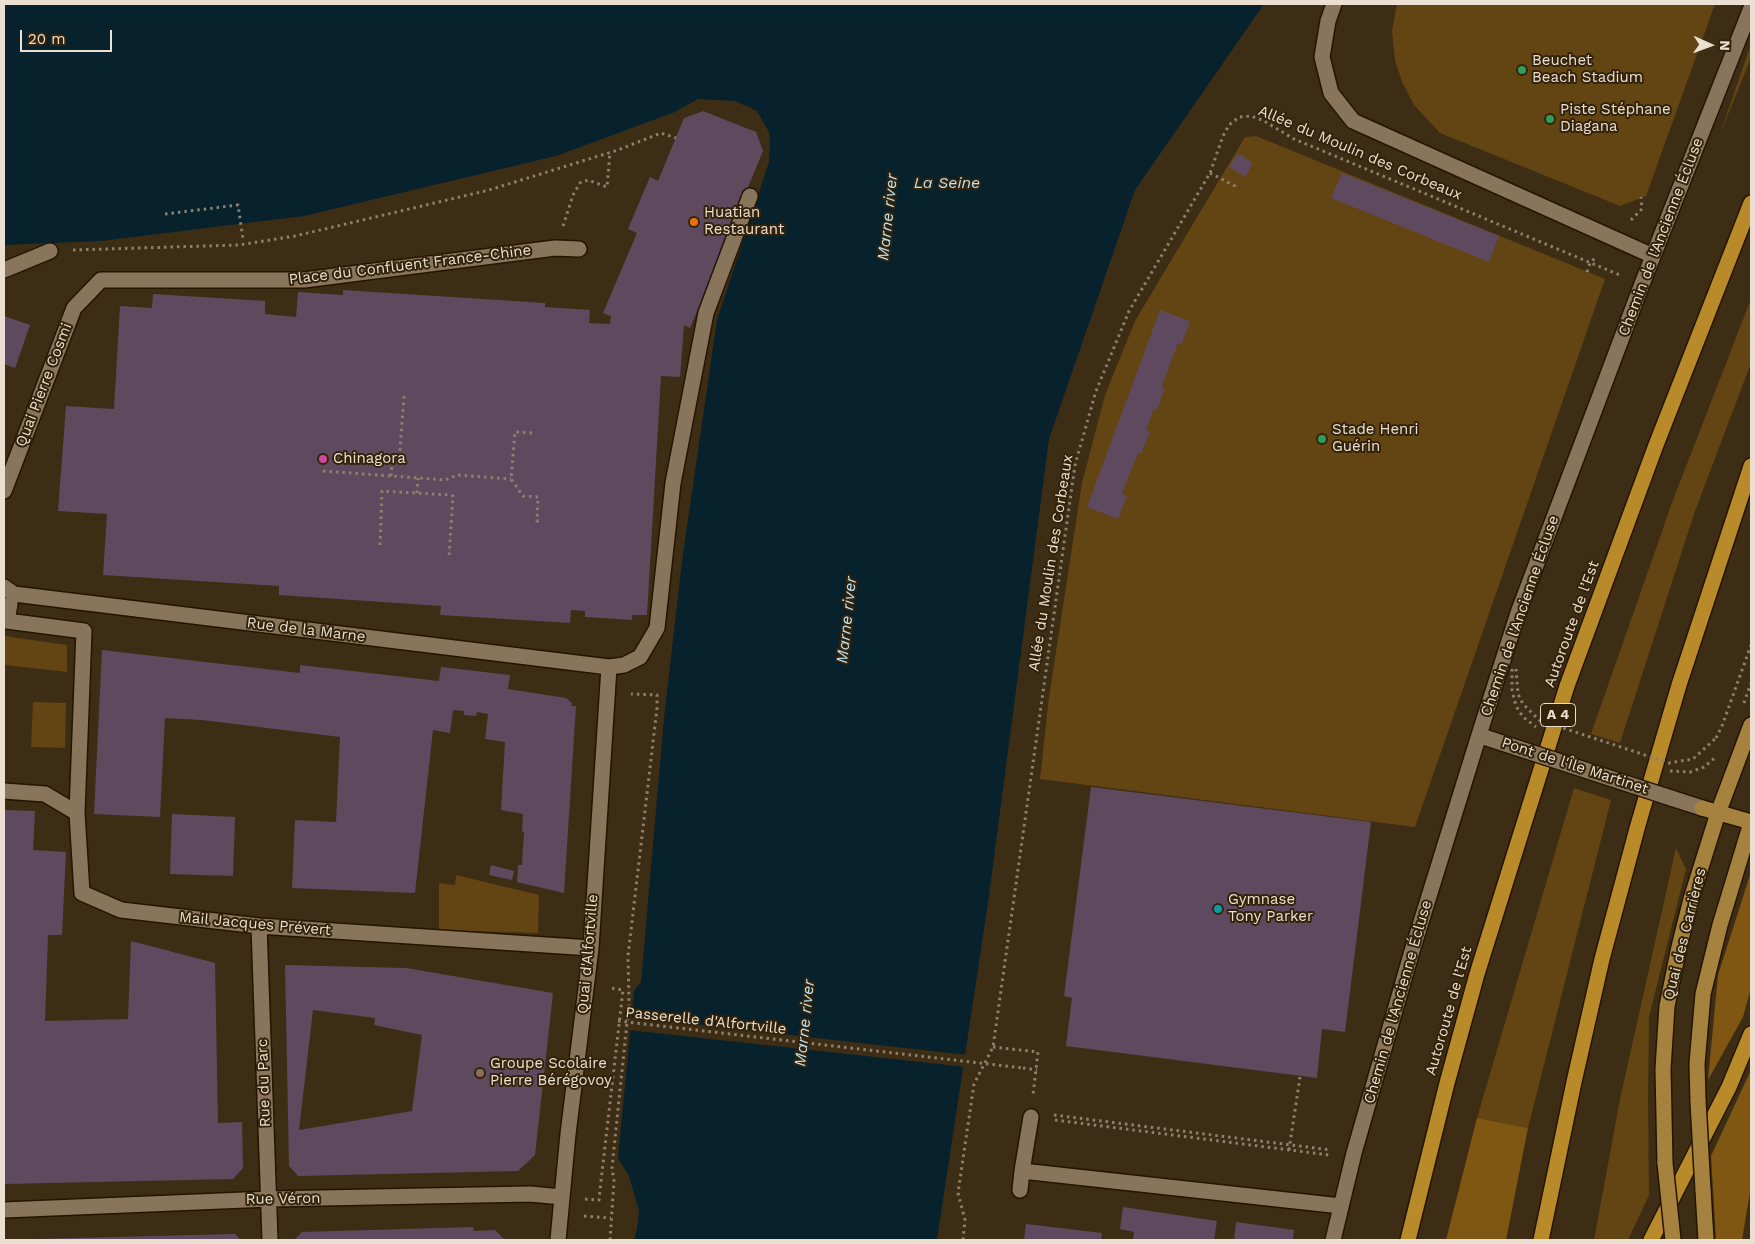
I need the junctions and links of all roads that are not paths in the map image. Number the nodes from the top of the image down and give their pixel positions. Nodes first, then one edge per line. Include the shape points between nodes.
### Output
1 (1334, 4) edge
2 (1751, 8) edge
3 (750, 196) dead end
4 (1751, 203) edge
5 (579, 249) dead end
6 (50, 251) road end
7 (1653, 256) junction
8 (4, 270) edge
9 (74, 308) joint
10 (1751, 466) edge
11 (4, 491) edge
12 (4, 587) edge
13 (10, 604) dead end
14 (5, 621) edge
15 (610, 667) junction
16 (1751, 725) edge
17 (1483, 736) junction
18 (4, 791) edge
19 (1702, 808) joint
20 (77, 813) junction
21 (1718, 813) junction
22 (1751, 822) edge
23 (259, 926) junction
24 (591, 948) junction
25 (1751, 1034) edge
26 (1030, 1117) road end
27 (1022, 1171) junction
28 (1020, 1190) dead end
29 (562, 1197) junction
30 (269, 1198) junction
31 (1341, 1206) junction
32 (4, 1210) edge
33 (270, 1240) edge
34 (558, 1240) edge
35 (1333, 1240) edge
36 (1408, 1240) edge
37 (1541, 1240) edge
38 (1651, 1240) edge
39 (1673, 1240) edge
40 (1706, 1240) edge

1 - 7 street via 1322,57 1331,93 1353,121
2 - 7 street, Chemin de l'Ancienne Écluse
3 - 15 street via 706,313 673,483 657,628 640,656 624,666
4 - 36 highway, Autoroute de l’Est / A 4 via 1633,506 1568,686 1477,974
5 - 9 street, Place du Confluent France-Chine via 556,248 304,280 101,280
6 - 8 street
7 - 17 street, Chemin de l'Ancienne Écluse via 1518,613
9 - 11 street, Quai Pierre Cosmi
10 - 37 highway via 1678,685 1638,825 1600,968
12 - 15 street, Rue de la Marne via 14,594
13 - 14 street
14 - 20 street via 84,631
15 - 24 street, Quai d'Alfortville
16 - 21 main road, Quai des Carrières
17 - 19 street, Pont de l'Île Martinet, bridge
17 - 31 street, Chemin de l'Ancienne Écluse via 1412,951
18 - 20 street via 45,794
19 - 21 main road
20 - 23 street, Mail Jacques Prévert via 82,893 121,910
21 - 22 main road
21 - 39 main road, Quai des Carrières, bridge via 1691,900 1667,1006 1662,1069 1665,1163
22 - 40 main road, Quai des Carrières, bridge via 1703,994 1697,1064
23 - 24 street, Mail Jacques Prévert
23 - 30 street, Rue du Parc
24 - 29 street, Quai d'Alfortville
25 - 38 highway via 1729,1087
26 - 27 street
27 - 28 street
27 - 31 street
29 - 30 street, Rue Véron via 530,1194
29 - 34 street, Quai d'Alfortville
30 - 32 street, Rue Véron
30 - 33 street, Rue du Parc
31 - 35 street, Chemin de l'Ancienne Écluse

